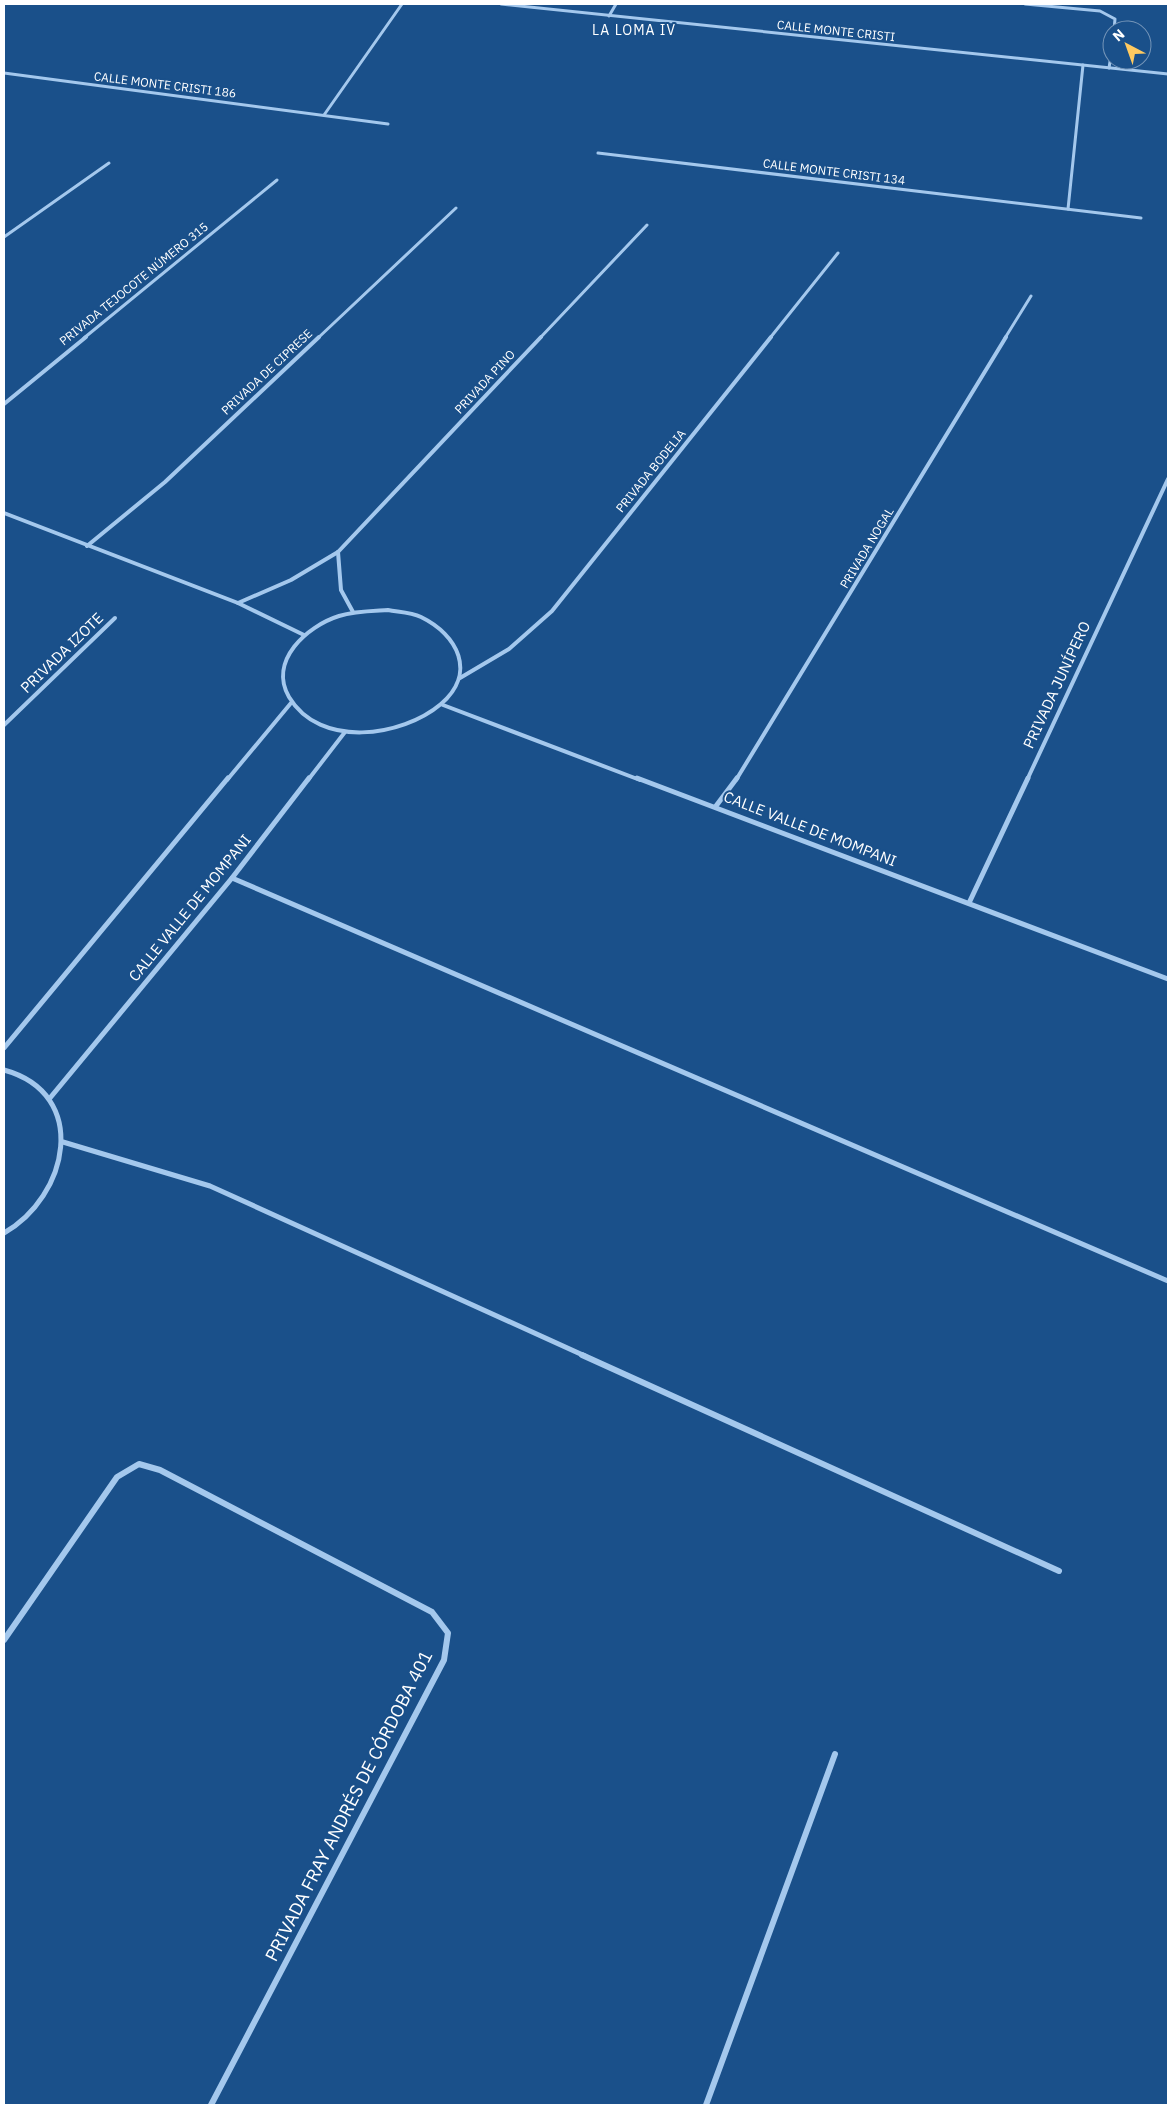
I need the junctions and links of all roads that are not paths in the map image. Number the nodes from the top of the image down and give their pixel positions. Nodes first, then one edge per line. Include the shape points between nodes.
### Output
1 (402, 4) edge
2 (501, 4) edge
3 (616, 4) edge
4 (1025, 4) edge
5 (609, 16) junction
6 (1116, 20) edge
7 (1083, 65) junction
8 (1102, 67) edge
9 (1129, 70) edge
10 (4, 74) edge
11 (1168, 74) edge
12 (324, 115) junction
13 (388, 124) dead end
14 (598, 153) dead end
15 (108, 163) dead end
16 (278, 180) dead end
17 (456, 208) dead end
18 (1068, 209) junction
19 (1141, 218) dead end
20 (647, 225) dead end
21 (4, 237) edge
22 (838, 252) dead end
23 (1031, 296) dead end
24 (4, 404) edge
25 (1168, 479) edge
26 (4, 514) edge
27 (87, 546) junction
28 (338, 552) junction
29 (238, 603) junction
30 (353, 612) junction
31 (114, 618) dead end
32 (304, 635) junction
33 (460, 678) junction
34 (290, 703) junction
35 (442, 705) junction
36 (4, 725) edge
37 (345, 732) junction
38 (716, 806) junction
39 (232, 878) junction
40 (969, 903) junction
41 (1168, 979) edge
42 (4, 1048) edge
43 (4, 1070) edge
44 (50, 1098) junction
45 (63, 1142) junction
46 (4, 1234) edge
47 (1168, 1281) edge
48 (1060, 1571) dead end
49 (4, 1640) edge
50 (834, 1754) dead end
51 (211, 2105) edge
52 (706, 2105) edge

1 - 12 street
2 - 5 street, CALLE MONTE CRISTI
3 - 5 street
4 - 6 street via 1100,12
5 - 7 street, CALLE MONTE CRISTI
7 - 8 street, CALLE MONTE CRISTI
7 - 18 street
9 - 11 street, CALLE MONTE CRISTI
10 - 12 street, CALLE MONTE CRISTI 186
12 - 13 street, CALLE MONTE CRISTI 186
14 - 18 street, CALLE MONTE CRISTI 134
15 - 21 street
16 - 24 street, PRIVADA TEJOCOTE NÚMERO 315
17 - 27 street, PRIVADA DE CIPRESE via 165,482
18 - 19 street, CALLE MONTE CRISTI 134
20 - 28 street, PRIVADA PINO
22 - 33 street, PRIVADA BODELIA via 552,611 515,646
23 - 38 street, PRIVADA NOGAL via 746,766
25 - 40 street, PRIVADA JUNÍPERO
26 - 27 street
27 - 29 street
28 - 29 street, PRIVADA PINO via 291,580
28 - 30 street via 341,590
29 - 32 street
30 - 32 street via 326,621
30 - 33 street via 388,610 420,617 445,632 459,654
31 - 36 street, PRIVADA IZOTE
32 - 34 street via 287,656 282,680
33 - 35 street
34 - 37 street via 313,721
34 - 42 street
35 - 37 street via 415,722 381,732
35 - 38 street, CALLE VALLE DE MOMPANI
37 - 39 street, CALLE VALLE DE MOMPANI
38 - 40 street, CALLE VALLE DE MOMPANI
39 - 44 street, CALLE VALLE DE MOMPANI
39 - 47 street
40 - 41 street, CALLE VALLE DE MOMPANI
43 - 44 street via 25,1077
44 - 45 street via 60,1119
45 - 46 street via 52,1181 25,1219
45 - 48 street via 210,1186
49 - 51 street, PRIVADA FRAY ANDRÉS DE CÓRDOBA 401 via 117,1477 139,1464 160,1470 432,1612 448,1633 444,1660
50 - 52 street

